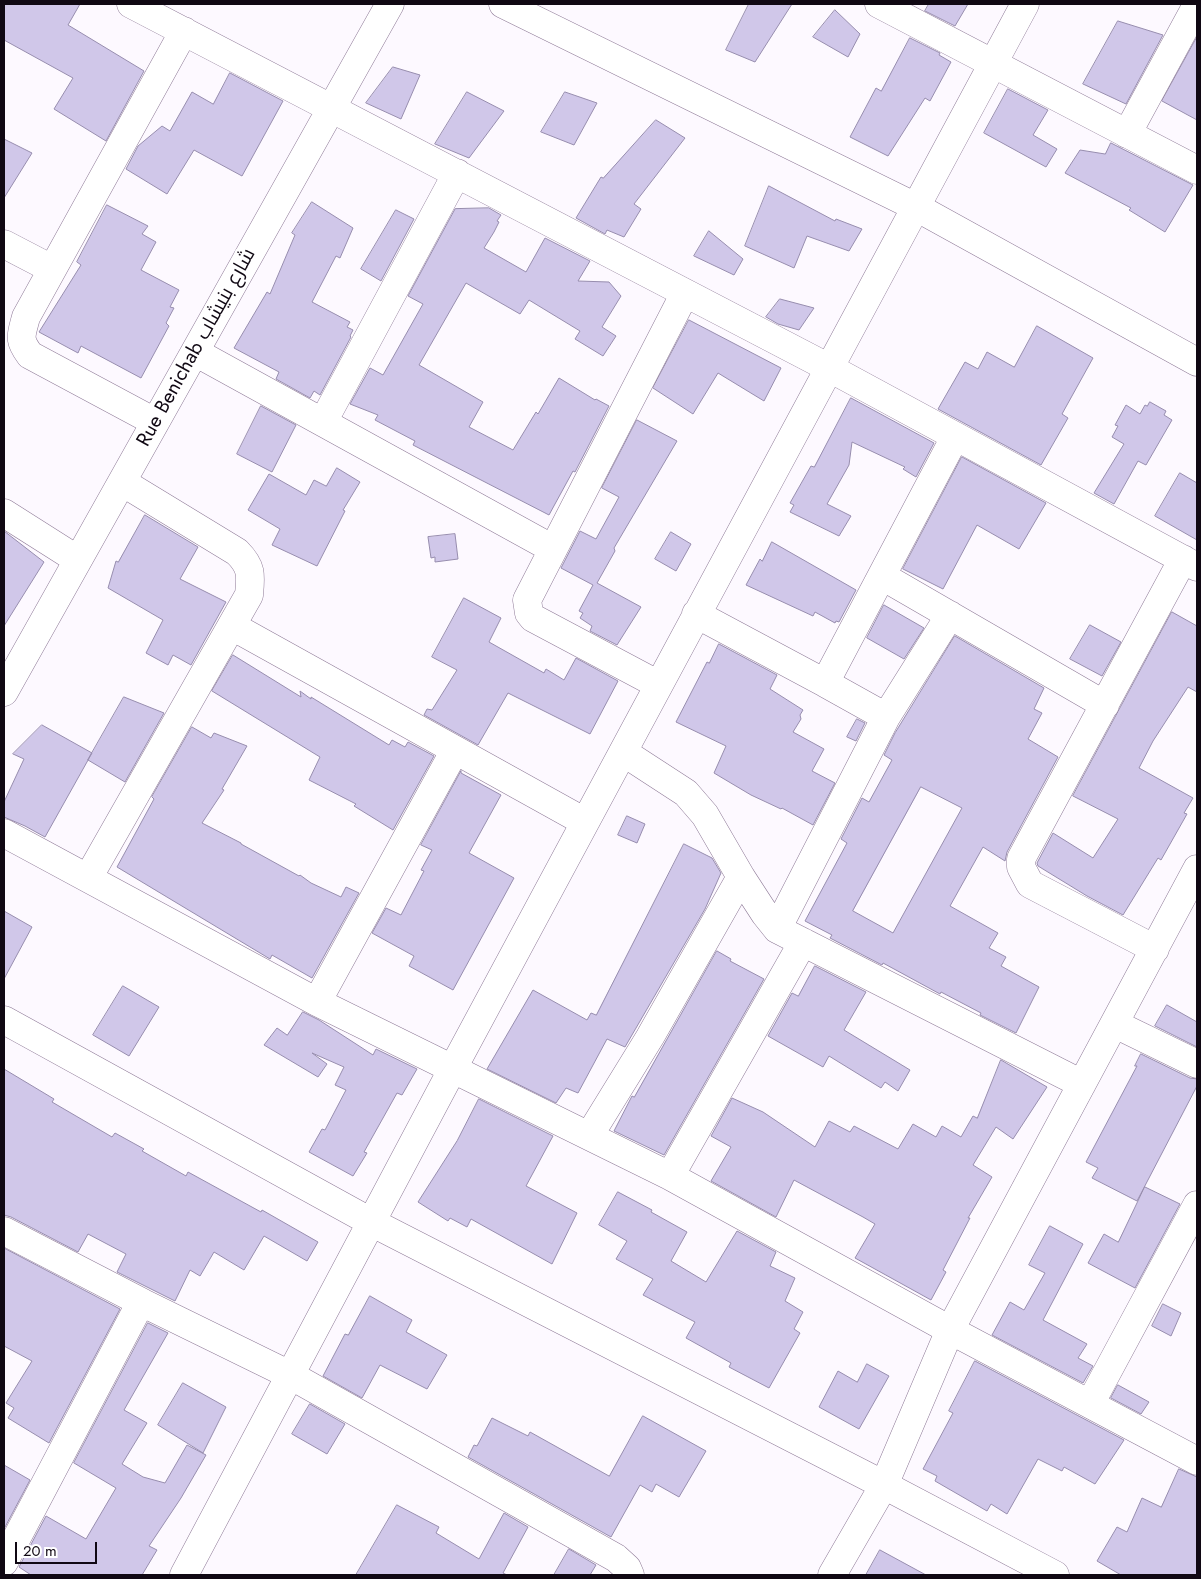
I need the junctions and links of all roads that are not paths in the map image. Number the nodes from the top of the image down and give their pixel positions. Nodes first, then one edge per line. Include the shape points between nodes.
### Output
1 (131, 4) edge
2 (390, 4) edge
3 (503, 4) edge
4 (879, 4) edge
5 (1025, 4) edge
6 (1197, 5) edge
7 (184, 31) junction
8 (993, 64) junction
9 (332, 108) junction
10 (1127, 134) junction
11 (1197, 170) edge
12 (457, 173) junction
13 (916, 207) junction
14 (4, 244) edge
15 (52, 269) junction
16 (684, 293) junction
17 (195, 352) junction
18 (1197, 362) edge
19 (829, 368) junction
20 (155, 422) junction
21 (323, 422) junction
22 (955, 437) junction
23 (122, 482) junction
24 (4, 513) edge
25 (553, 549) junction
26 (78, 560) junction
27 (1190, 563) edge
28 (882, 576) junction
29 (696, 614) junction
30 (950, 615) junction
31 (232, 626) junction
32 (825, 683) junction
33 (659, 685) junction
34 (4, 692) edge
35 (1105, 705) junction
36 (886, 717) junction
37 (456, 750) junction
38 (623, 752) junction
39 (585, 822) junction
40 (4, 833) edge
41 (1196, 876) edge
42 (741, 877) junction
43 (88, 878) junction
44 (776, 929) junction
45 (803, 942) junction
46 (1155, 949) junction
47 (317, 1002) junction
48 (4, 1020) edge
49 (1115, 1024) junction
50 (1197, 1064) edge
51 (452, 1070) junction
52 (1082, 1084) junction
53 (589, 1136) junction
54 (670, 1176) junction
55 (1197, 1205) edge
56 (371, 1222) junction
57 (4, 1231) edge
58 (141, 1302) junction
59 (950, 1330) junction
60 (290, 1375) junction
61 (1090, 1404) junction
62 (1197, 1461) edge
63 (884, 1485) junction
64 (5, 1556) edge
65 (184, 1575) edge
66 (630, 1575) edge
67 (832, 1575) edge
68 (1055, 1575) edge

1 - 7 street
2 - 9 street, Rue Benichab شارع بنيشاب
3 - 13 street
4 - 8 street
5 - 8 street
6 - 10 street
7 - 9 street
7 - 15 street
8 - 10 street
8 - 13 street
9 - 12 street
9 - 17 street, Rue Benichab شارع بنيشاب
10 - 11 street
12 - 16 street
12 - 21 street
13 - 18 street
13 - 19 street
14 - 15 street
15 - 20 street via 26,317 22,345 30,355
16 - 19 street
16 - 25 street
17 - 20 street, Rue Benichab شارع بنيشاب
17 - 21 street
19 - 22 street
19 - 29 street
20 - 23 street, Rue Benichab شارع بنيشاب
21 - 25 street
22 - 27 street
22 - 28 street
23 - 26 street, Rue Benichab شارع بنيشاب
23 - 31 street via 237,552 247,563 251,577 249,595
24 - 26 street
25 - 33 street via 527,600 529,613
26 - 34 street, Rue Benichab شارع بنيشاب
27 - 35 street
28 - 30 street
28 - 32 street
29 - 32 street
29 - 33 street
30 - 35 street
30 - 36 street
31 - 37 street
31 - 43 street
32 - 36 street
33 - 38 street
35 - 46 street via 1021,859 1021,867 1030,884
36 - 44 street
37 - 39 street
37 - 47 street
38 - 39 street
38 - 42 street via 686,792 705,815
39 - 51 street
40 - 43 street
41 - 46 street
42 - 44 street
42 - 53 street via 650,1037
43 - 47 street
44 - 45 street
45 - 52 street
45 - 54 street
46 - 49 street
47 - 51 street
48 - 56 street
49 - 50 street
49 - 52 street
51 - 53 street
51 - 56 street
52 - 59 street
53 - 54 street
54 - 59 street
55 - 61 street
56 - 60 street
56 - 63 street
57 - 58 street
58 - 60 street
58 - 64 street
59 - 61 street
59 - 63 street
60 - 65 street
60 - 66 street via 616,1558
61 - 62 street
63 - 67 street
63 - 68 street

